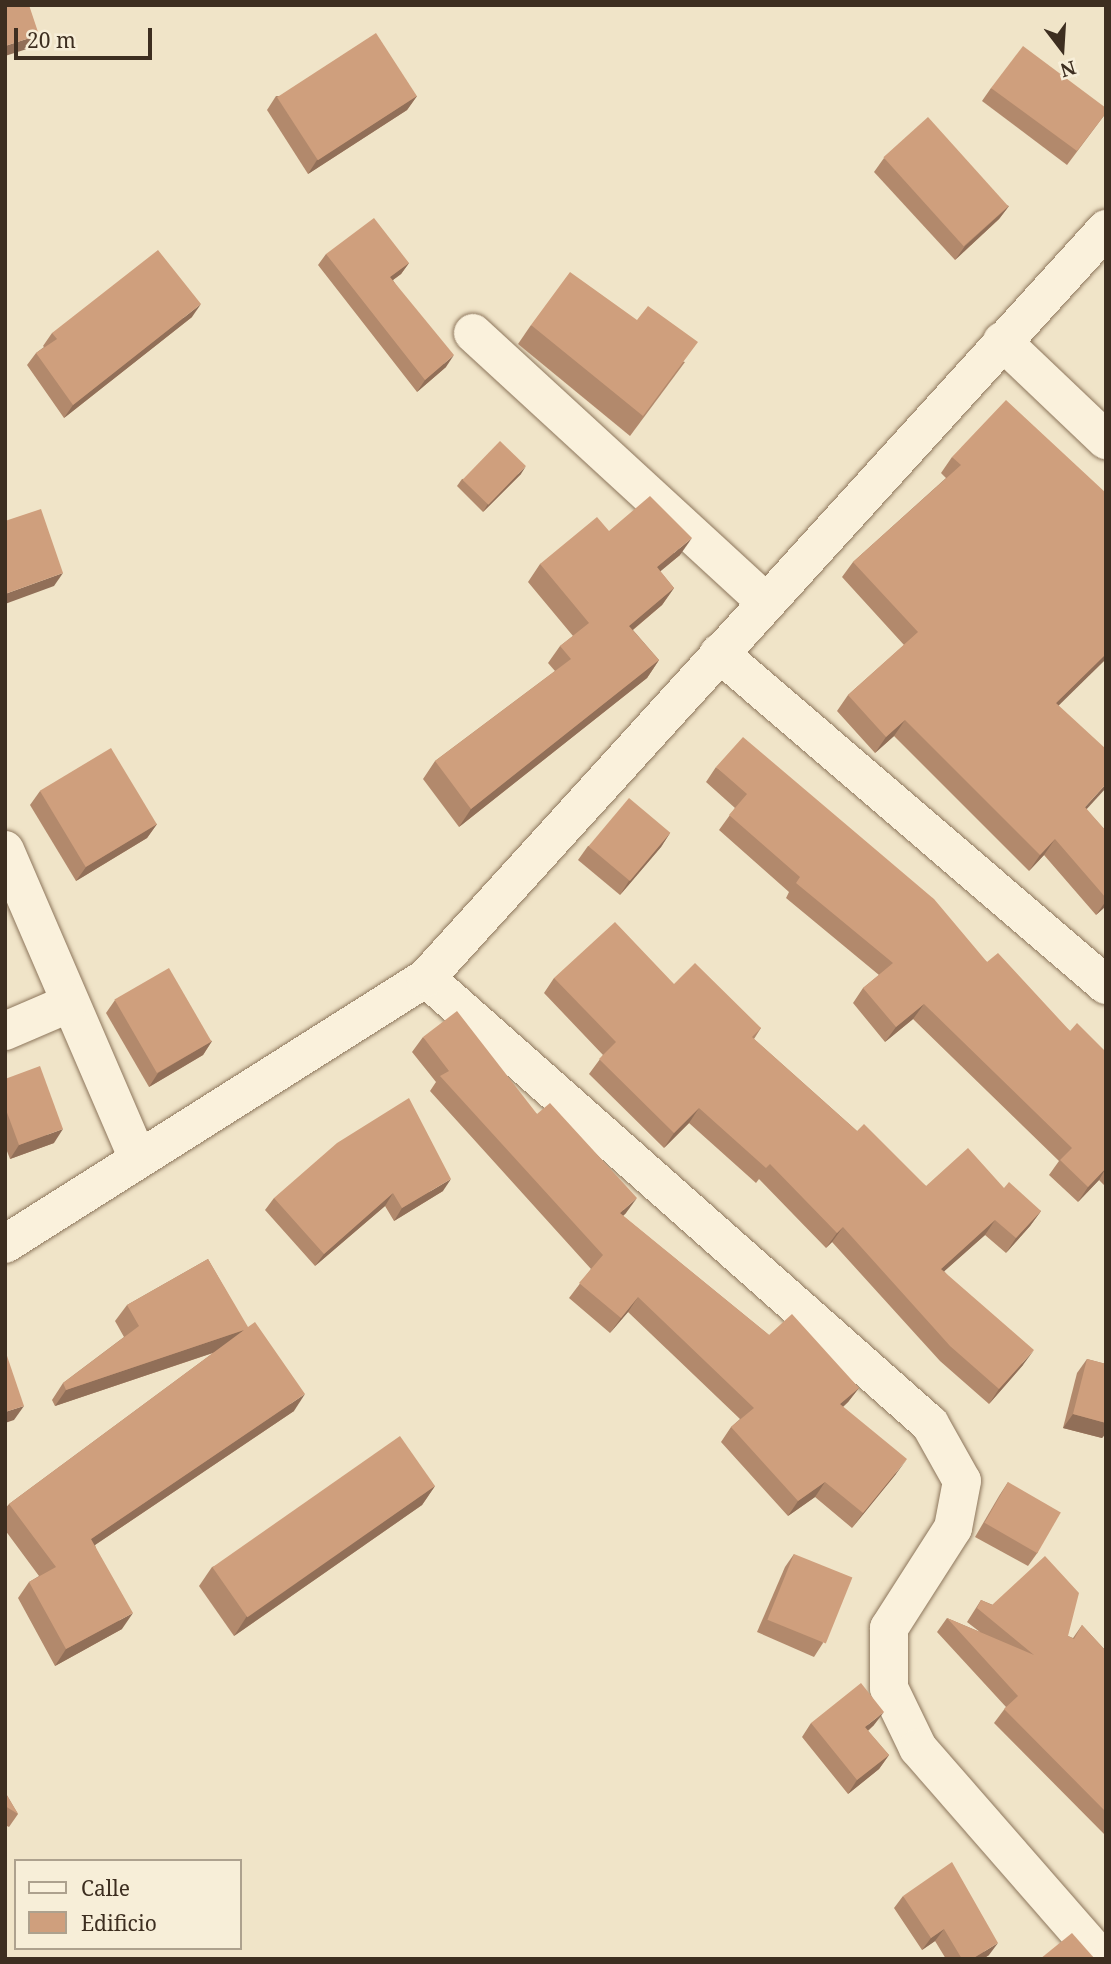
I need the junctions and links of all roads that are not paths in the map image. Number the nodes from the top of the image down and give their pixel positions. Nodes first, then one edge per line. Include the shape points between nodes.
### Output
1 (1106, 229) edge
2 (473, 333) dead end
3 (1002, 341) junction
4 (1106, 440) edge
5 (766, 601) junction
6 (719, 653) junction
7 (5, 850) edge
8 (426, 978) junction
9 (1106, 985) edge
10 (68, 1004) junction
11 (5, 1031) edge
12 (138, 1159) junction
13 (5, 1244) edge
14 (1102, 1959) edge

1 - 3 street
2 - 5 street
3 - 4 street
3 - 5 street
5 - 6 street
6 - 8 street
6 - 9 street
7 - 10 street
8 - 12 street
8 - 14 street via 930,1424 962,1480 953,1528 889,1628 889,1688 918,1748
10 - 11 street
10 - 12 street
12 - 13 street

